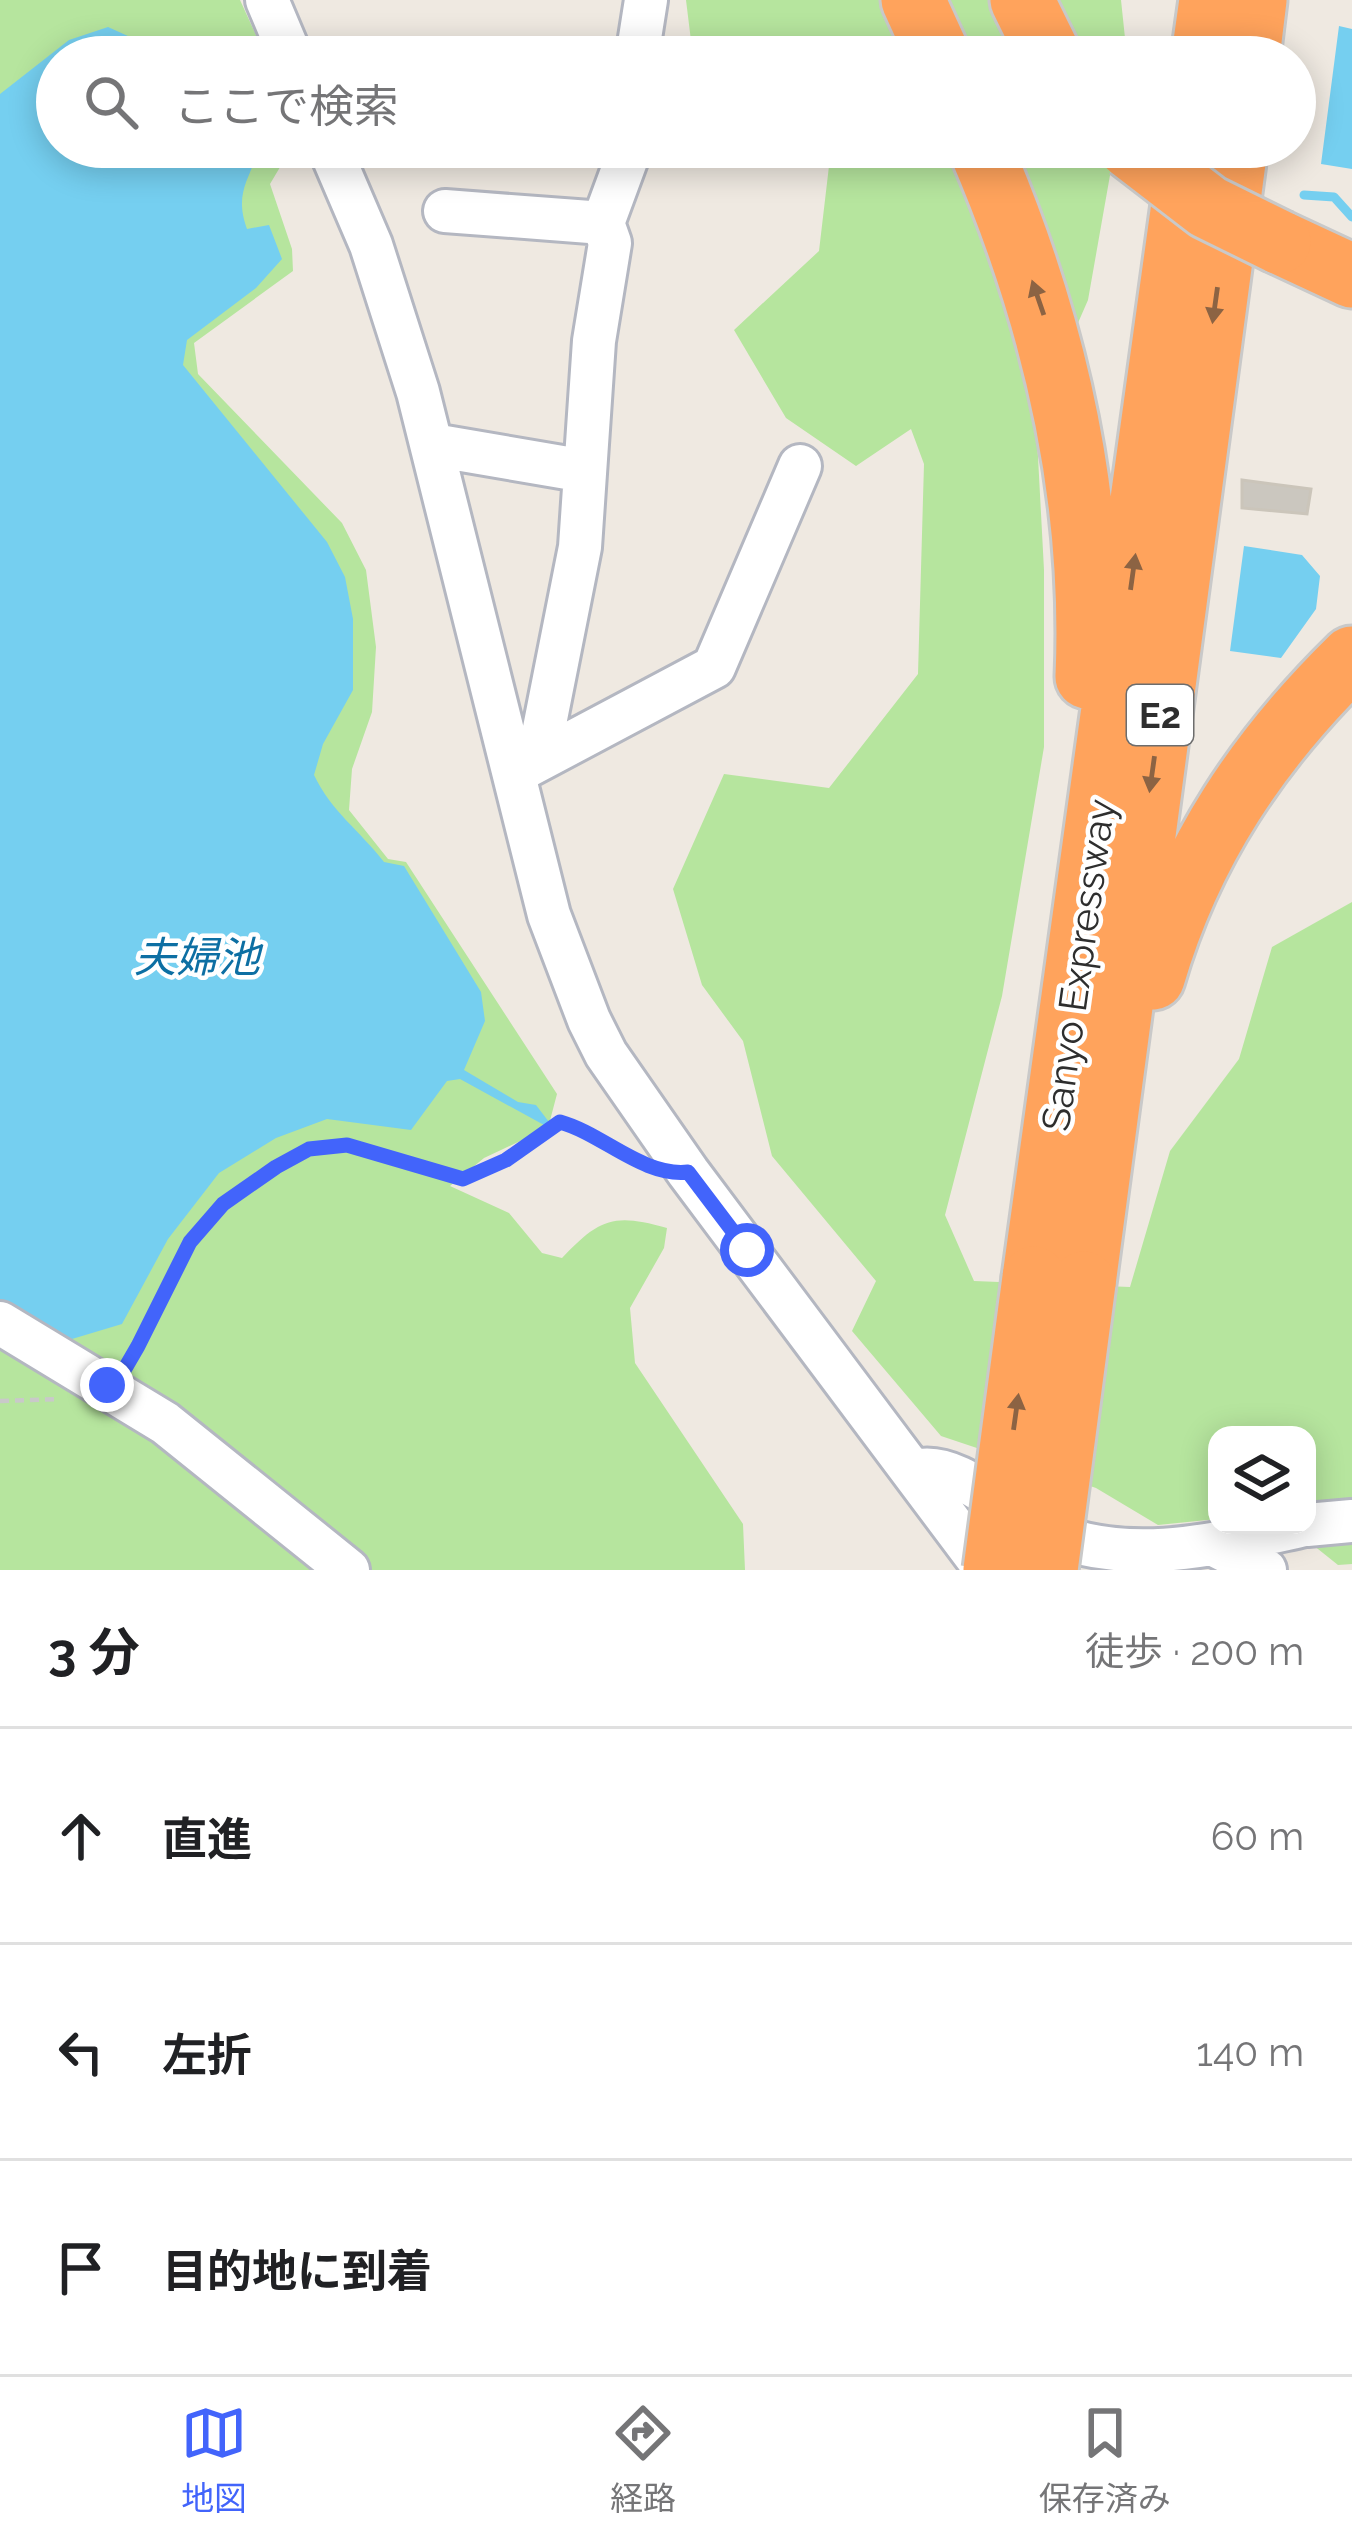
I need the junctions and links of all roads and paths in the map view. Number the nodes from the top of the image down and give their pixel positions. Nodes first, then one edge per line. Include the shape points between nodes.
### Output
1 (267, 0) edge
2 (646, 0) edge
3 (913, 0) edge
4 (1022, 0) edge
5 (1211, 0) edge
6 (1256, 0) edge
7 (283, 36) edge
8 (640, 36) edge
9 (929, 36) edge
10 (1040, 36) edge
11 (1206, 36) edge
12 (1251, 36) edge
13 (338, 168) edge
14 (623, 168) edge
15 (988, 168) edge
16 (1157, 168) edge
17 (1188, 168) edge
18 (1233, 168) edge
19 (445, 211) dead end
20 (603, 224) junction
21 (1352, 276) edge
22 (433, 445) junction
23 (800, 466) dead end
24 (585, 471) junction
25 (1352, 658) edge
26 (526, 766) junction
27 (1064, 1063) junction
28 (688, 1172) junction
29 (1094, 1190) junction
30 (1059, 1281) junction
31 (0, 1323) edge
32 (107, 1385) junction
33 (915, 1471) junction
34 (1352, 1521) edge
35 (1316, 1524) edge
36 (1265, 1534) edge
37 (1214, 1545) junction
38 (348, 1570) edge
39 (991, 1570) edge
40 (1046, 1570) edge
41 (1265, 1570) edge

1 - 7 street
2 - 8 street
3 - 9 highway
4 - 10 highway
5 - 11 highway
6 - 12 highway
13 - 22 street via 371,245
14 - 20 street
27 -> 15 highway via 1085,577 1052,340
16 - 21 highway, bridge via 1208,207
27 -> 17 highway, Sanyo Expressway / E2
18 -> 29 highway, Sanyo Expressway / E2
19 - 20 street
20 - 24 street via 610,243
22 - 24 street
22 - 26 street
23 - 26 street via 713,667
24 - 26 street via 580,547
25 - 29 highway via 1295,714 1205,841 1158,961
26 - 28 street via 549,915 589,1020
27 - 30 highway, Sanyo Expressway / E2
28 - 32 path via 664,1174 560,1122 463,1179 347,1145 309,1149 223,1204 201,1229 120,1377
28 - 33 street
29 - 30 highway, Sanyo Expressway / E2
39 -> 30 highway, Sanyo Expressway / E2, bridge
30 - 40 highway, Sanyo Expressway / E2, bridge
31 - 32 street
32 - 38 street
33 - 37 street via 932,1466 1016,1517 1088,1545 1148,1552
33 - 39 street
34 - 35 street
36 - 37 street
37 - 41 street

